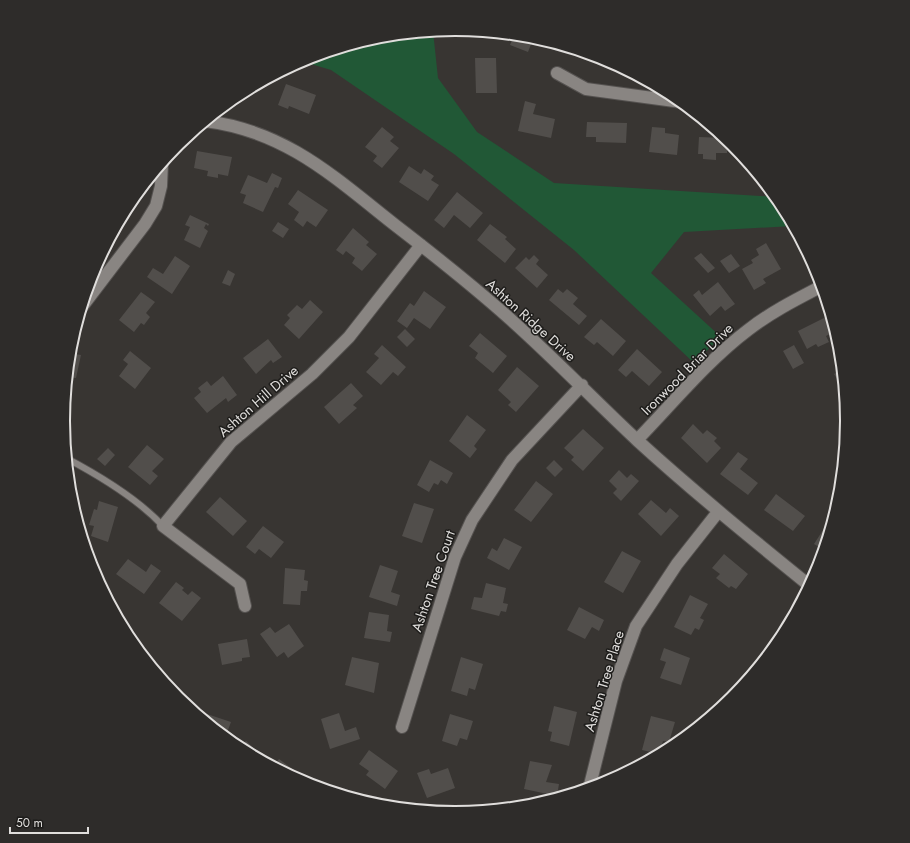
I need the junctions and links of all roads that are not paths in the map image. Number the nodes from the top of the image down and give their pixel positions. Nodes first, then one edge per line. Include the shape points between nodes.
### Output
1 (557, 72) dead end
2 (667, 100) edge
3 (213, 122) edge
4 (162, 171) edge
5 (421, 245) junction
6 (817, 289) edge
7 (91, 294) edge
8 (582, 385) junction
9 (638, 440) junction
10 (72, 461) edge
11 (718, 512) junction
12 (163, 526) junction
13 (805, 582) edge
14 (245, 606) dead end
15 (402, 727) dead end
16 (591, 783) edge

1 - 2 street via 586,89
3 - 5 street, Ashton Ridge Drive via 279,142 315,162
4 - 7 street via 156,206
5 - 8 street, Ashton Ridge Drive via 508,317
5 - 12 street, Ashton Hill Drive via 348,337 312,374 231,442
6 - 9 street, Ironwood Briar Drive via 748,329 711,363
8 - 9 street, Ashton Ridge Drive
8 - 15 street, Ashton Tree Court via 512,460 472,520 455,557
9 - 11 street, Ashton Ridge Drive
10 - 12 lane via 98,476 152,514
11 - 13 street, Ashton Ridge Drive
11 - 16 street, Ashton Tree Place via 677,564 636,626 616,681
12 - 14 street via 240,584

